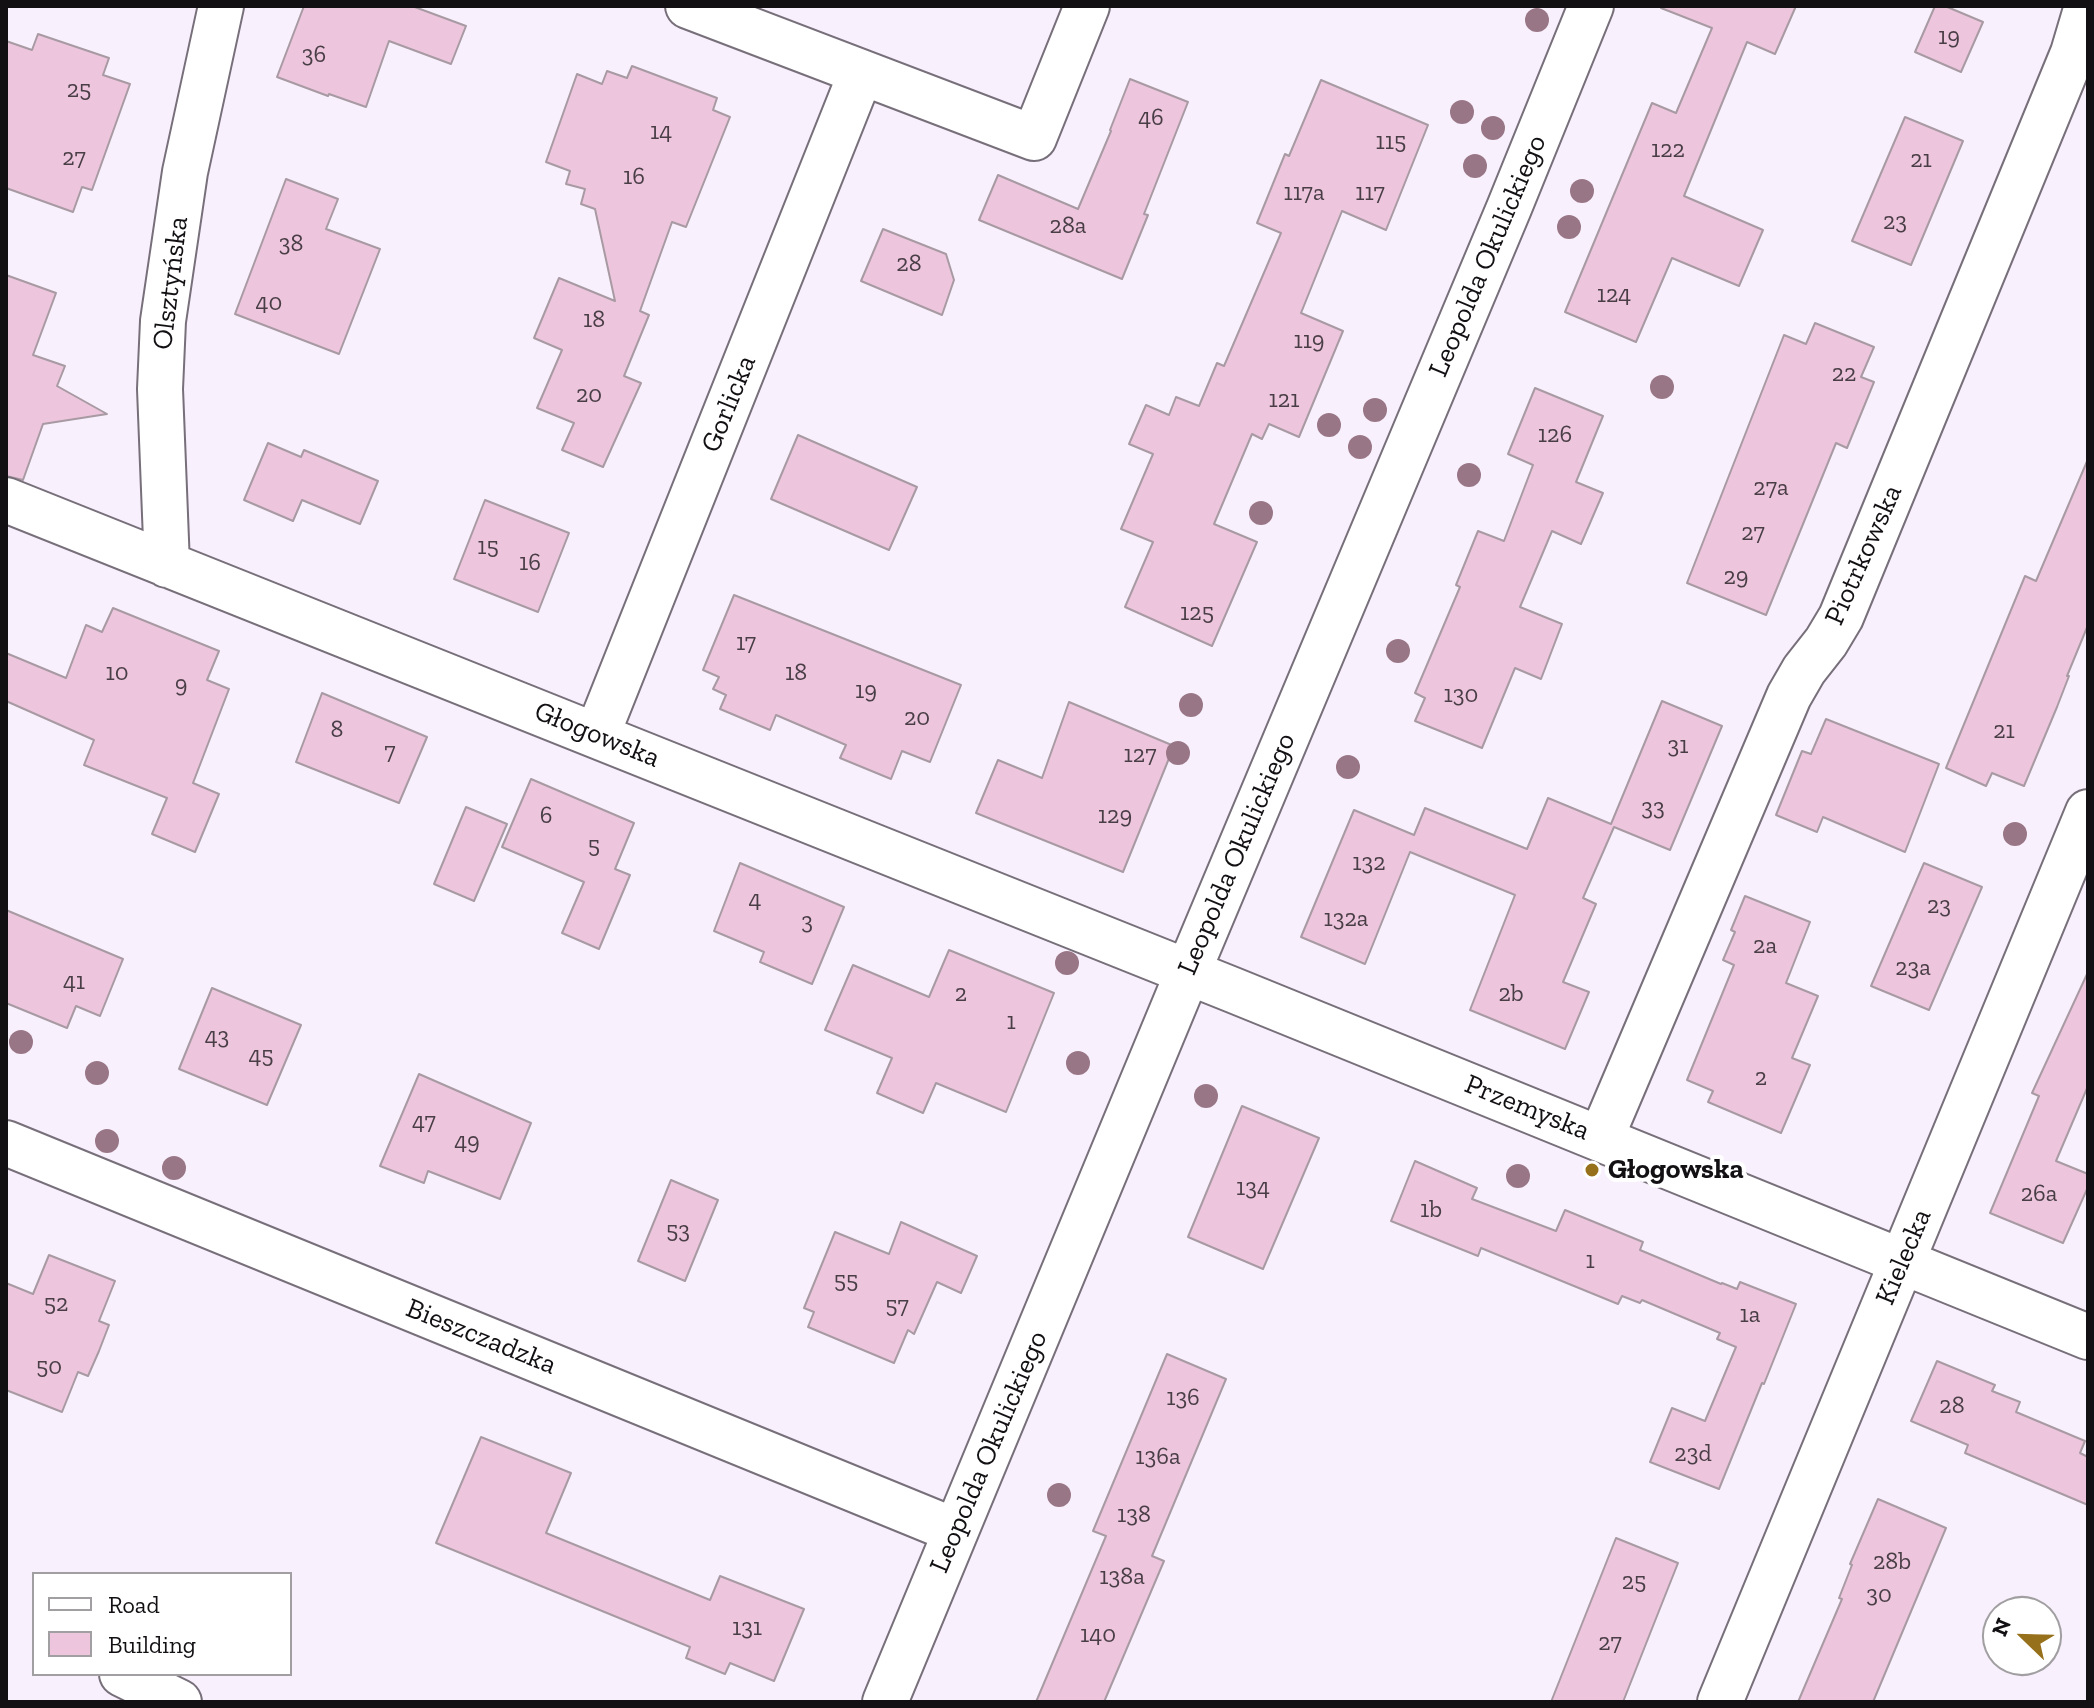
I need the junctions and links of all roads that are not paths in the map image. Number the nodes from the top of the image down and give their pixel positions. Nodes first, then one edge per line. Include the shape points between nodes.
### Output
1 (221, 6) edge
2 (688, 6) edge
3 (1087, 6) edge
4 (1591, 6) edge
5 (2087, 6) edge
6 (861, 73) junction
7 (6, 500) edge
8 (167, 565) junction
9 (597, 735) junction
10 (2088, 812) edge
11 (1188, 972) junction
12 (1601, 1138) junction
13 (6, 1143) edge
14 (1902, 1261) junction
15 (2088, 1337) edge
16 (956, 1531) junction
17 (126, 1676) edge
18 (179, 1702) edge
19 (885, 1702) edge
20 (1720, 1702) edge

1 - 8 street, Olsztyńska via 185,172 163,321 160,405
2 - 6 street
3 - 6 street via 1034,138
4 - 11 street, Leopolda Okulickiego
5 - 12 street, Piotrkowska via 2073,53 1841,617 1789,696
6 - 9 street, Gorlicka
7 - 8 street, Głogowska
8 - 9 street, Głogowska
9 - 11 street, Głogowska
10 - 14 street, Kielecka
11 - 12 street, Przemyska
11 - 16 street, Leopolda Okulickiego
12 - 14 street, Przemyska
13 - 16 street, Bieszczadzka
14 - 15 street, Przemyska
14 - 20 street, Kielecka
16 - 19 street, Leopolda Okulickiego
17 - 18 street

